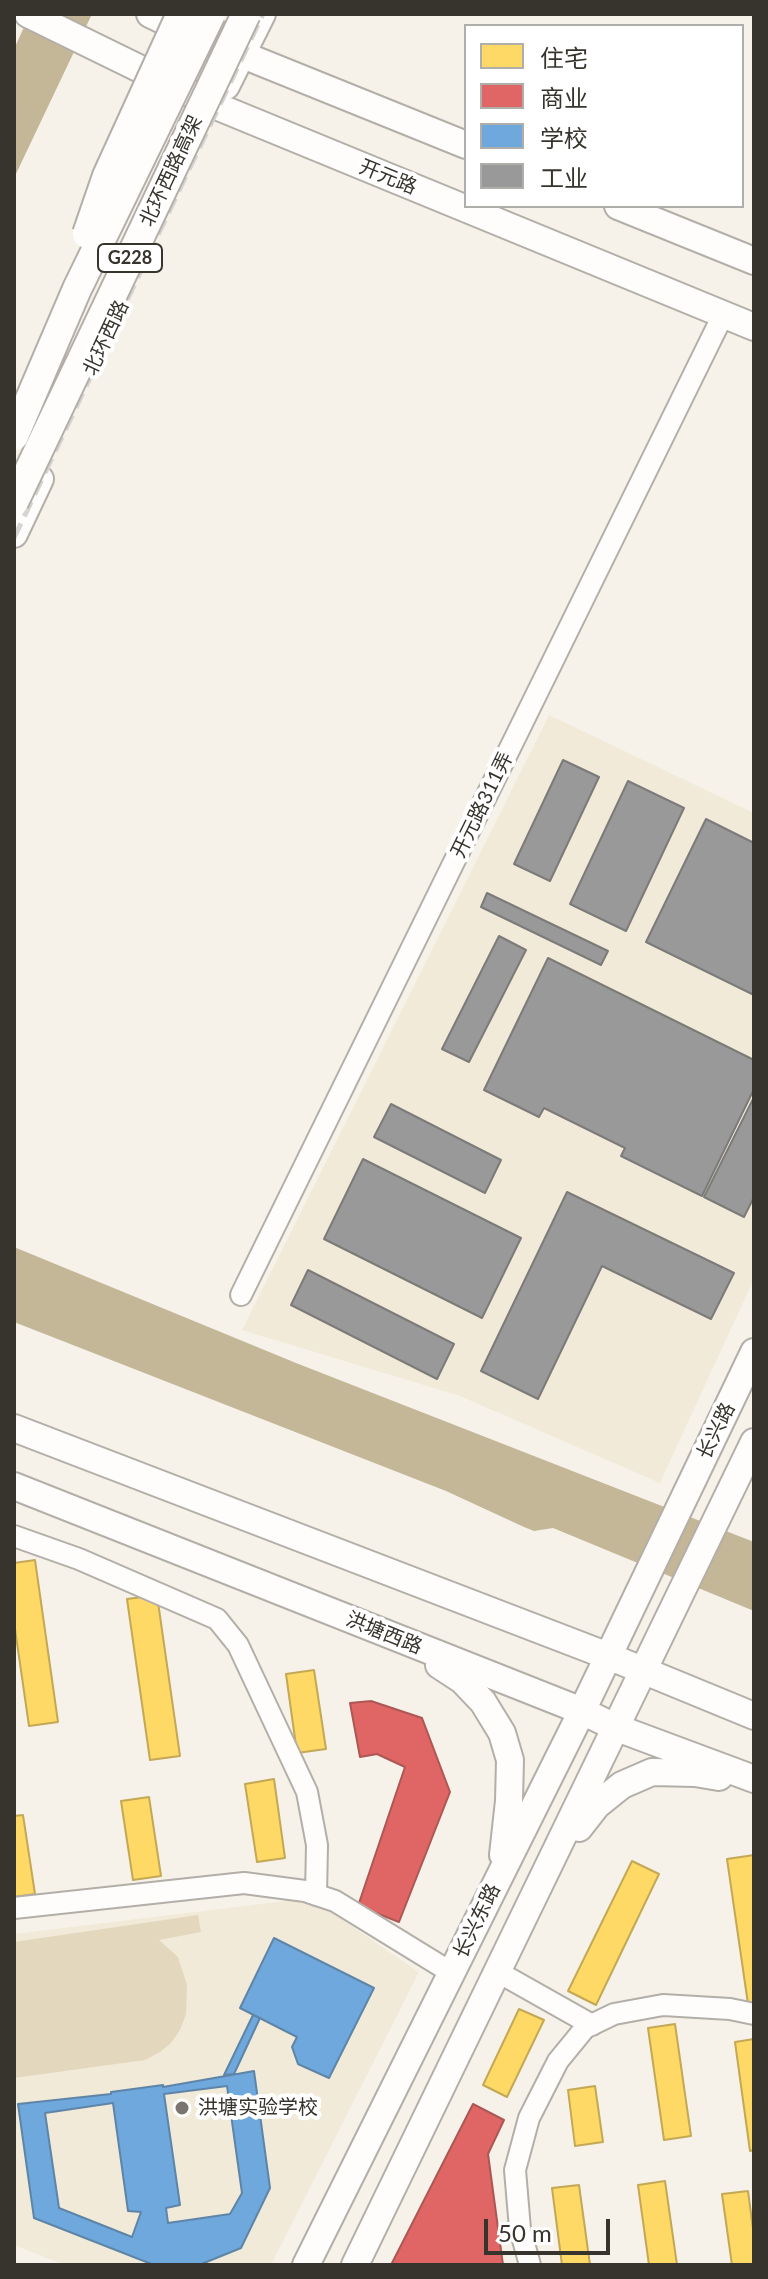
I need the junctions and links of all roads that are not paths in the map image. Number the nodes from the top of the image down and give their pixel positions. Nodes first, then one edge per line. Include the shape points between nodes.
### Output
1 (28, 14) edge
2 (150, 14) edge
3 (211, 14) edge
4 (246, 14) edge
5 (262, 14) edge
6 (190, 21) edge
7 (242, 55) junction
8 (167, 83) junction
9 (216, 106) junction
10 (464, 144) edge
11 (623, 208) edge
12 (754, 261) edge
13 (77, 289) junction
14 (723, 315) junction
15 (754, 327) edge
16 (14, 403) edge
17 (14, 436) edge
18 (14, 502) edge
19 (14, 534) edge
20 (241, 1295) dead end
21 (754, 1352) edge
22 (14, 1428) edge
23 (754, 1442) edge
24 (14, 1486) edge
25 (14, 1536) edge
26 (646, 1577) joint
27 (682, 1593) joint
28 (392, 1636) junction
29 (608, 1656) junction
30 (644, 1671) junction
31 (582, 1711) junction
32 (754, 1716) edge
33 (617, 1728) junction
34 (754, 1781) edge
35 (552, 1862) junction
36 (500, 1875) junction
37 (316, 1895) junction
38 (14, 1908) edge
39 (498, 1972) junction
40 (452, 1973) junction
41 (754, 2014) edge
42 (592, 2025) junction
43 (306, 2265) edge
44 (355, 2265) edge
45 (530, 2265) edge

1 - 8 main road, 开元路
2 - 6 main road
3 - 13 highway, 北环西路高架 / G228, bridge
4 - 18 highway, 北环西路高架 / G228, bridge
5 - 7 main road, 北环西路
6 - 7 main road
6 - 8 main road
6 - 13 highway, bridge via 107,176 86,236
7 - 9 main road, 北环西路
7 - 10 main road
8 - 9 main road, 开元路
8 - 16 main road
9 - 14 main road, 开元路
9 - 19 main road, 北环西路
11 - 12 main road
13 - 17 highway, 北环西路高架 / G228, bridge
14 - 15 main road, 开元路
14 - 20 street, 开元路311弄
21 - 26 main road, 长兴路
22 - 29 main road
23 - 27 main road, 长兴路
24 - 28 main road, 洪塘西路
25 - 37 street via 217,1619 238,1645 307,1792 317,1845
26 - 29 main road, 长兴东路
27 - 30 main road, 长兴东路
28 - 31 main road, 洪塘西路
28 - 36 main road via 462,1680 502,1733 510,1760
29 - 30 main road
29 - 31 main road, 长兴东路
30 - 32 main road
30 - 33 main road, 长兴东路
31 - 33 main road, 洪塘西路
31 - 36 main road, 长兴东路
33 - 34 main road, 洪塘西路
33 - 35 main road, 长兴东路
34 - 35 main road via 652,1772 622,1785 597,1805
35 - 39 main road, 长兴东路
36 - 40 main road, 长兴东路
37 - 38 street via 244,1883
37 - 40 street via 335,1901
39 - 42 street
39 - 44 main road, 长兴东路
40 - 43 main road, 长兴东路
41 - 42 street via 663,2005 614,2014
42 - 45 street via 558,2061 529,2118 515,2170 520,2229

